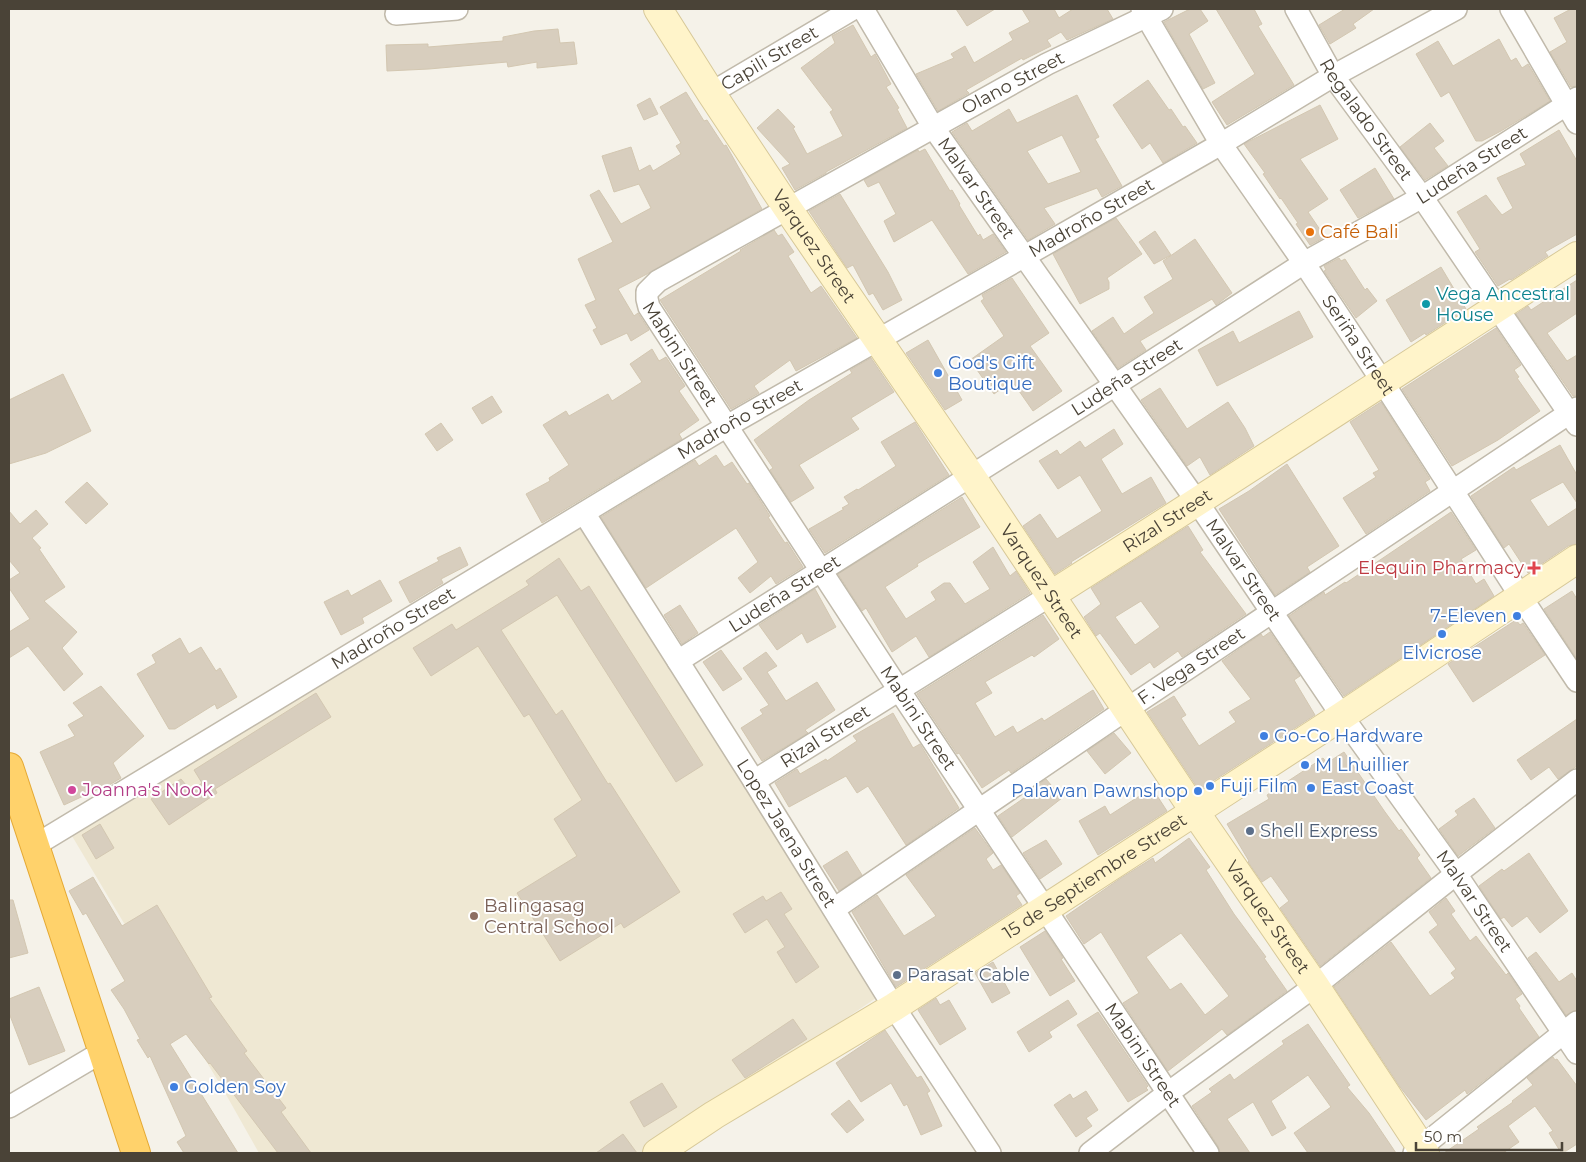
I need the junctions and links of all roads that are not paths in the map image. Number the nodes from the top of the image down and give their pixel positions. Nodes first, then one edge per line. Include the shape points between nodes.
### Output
1 (457, 9) edge
2 (658, 9) edge
3 (853, 9) edge
4 (863, 9) edge
5 (1296, 9) edge
6 (1456, 9) edge
7 (1511, 9) edge
8 (1151, 11) edge
9 (396, 14) dead end
10 (1333, 76) junction
11 (711, 93) junction
12 (1572, 101) edge
13 (1577, 123) edge
14 (933, 126) junction
15 (1221, 144) junction
16 (1422, 196) junction
17 (788, 209) junction
18 (1024, 256) junction
19 (1577, 256) edge
20 (1304, 263) junction
21 (658, 281) joint
22 (1497, 307) junction
23 (878, 340) junction
24 (1382, 381) junction
25 (1115, 385) junction
26 (1575, 416) edge
27 (726, 426) junction
28 (971, 476) junction
29 (1454, 492) junction
30 (1198, 502) junction
31 (584, 514) junction
32 (1577, 559) edge
33 (820, 570) junction
34 (1051, 595) junction
35 (1521, 597) junction
36 (1272, 613) junction
37 (678, 661) junction
38 (1577, 681) edge
39 (899, 690) junction
40 (1127, 709) junction
41 (1342, 716) junction
42 (9, 767) edge
43 (1577, 780) edge
44 (754, 781) junction
45 (980, 811) junction
46 (1196, 812) junction
47 (34, 846) junction
48 (1456, 874) junction
49 (1045, 908) junction
50 (834, 909) junction
51 (1315, 986) junction
52 (894, 1007) junction
53 (1570, 1028) edge
54 (102, 1052) junction
55 (1577, 1053) edge
56 (1168, 1092) junction
57 (9, 1106) edge
58 (1420, 1152) edge
59 (136, 1153) edge
60 (657, 1153) edge
61 (990, 1153) edge
62 (1090, 1153) edge
63 (1208, 1153) edge

1 - 9 street
2 - 11 street, Varquez Street
3 - 11 street, Capili Street
4 - 14 street, Malvar Street
5 - 10 street, Regalado Street
6 - 10 street, Madroño Street
7 - 12 street
8 - 14 street, Olano Street
8 - 15 street, Seriña Street
10 - 15 street, Madroño Street
10 - 16 street, Regalado Street
11 - 17 street, Varquez Street
12 - 13 street
12 - 16 street, Ludeña Street
14 - 17 street, Olano Street
14 - 18 street, Malvar Street
15 - 18 street, Madroño Street
15 - 20 street, Seriña Street
16 - 20 street, Ludeña Street
16 - 22 street, Regalado Street
17 - 21 street, Olano Street
17 - 23 street, Varquez Street
18 - 23 street, Madroño Street
18 - 25 street, Malvar Street
19 - 22 street, Rizal Street
20 - 24 street, Seriña Street
20 - 25 street, Ludeña Street
21 - 27 street, Mabini Street via 647,292 649,306
22 - 24 street, Rizal Street
22 - 26 street, Regalado Street
23 - 27 street, Madroño Street
23 - 28 street, Varquez Street
24 - 29 street, Seriña Street
24 - 30 street, Rizal Street
25 - 28 street, Ludeña Street
25 - 30 street, Malvar Street
26 - 29 street, F. Vega Street
27 - 31 street, Madroño Street
27 - 33 street, Mabini Street
28 - 33 street, Ludeña Street
28 - 34 street, Varquez Street
29 - 35 street, Seriña Street
29 - 36 street, F. Vega Street
30 - 34 street, Rizal Street
30 - 36 street, Malvar Street
31 - 37 street, Lopez Jaena Street
31 - 47 street, Madroño Street
32 - 35 street, 15 de Septiembre Street
33 - 37 street, Ludeña Street
33 - 39 street, Mabini Street
34 - 39 street, Rizal Street
34 - 40 street, Varquez Street
35 - 38 street, Seriña Street
35 - 41 street, 15 de Septiembre Street
36 - 40 street, F. Vega Street
36 - 41 street, Malvar Street
37 - 44 street, Lopez Jaena Street
39 - 44 street, Rizal Street
39 - 45 street, Mabini Street
40 - 45 street, F. Vega Street
40 - 46 street, Varquez Street
41 - 46 street, 15 de Septiembre Street
41 - 48 street, Malvar Street
42 - 47 highway
43 - 48 street
44 - 50 street, Lopez Jaena Street
45 - 49 street, Mabini Street
45 - 50 street, F. Vega Street
46 - 49 street, 15 de Septiembre Street
46 - 51 street, Varquez Street
47 - 54 highway
48 - 51 street
48 - 53 street, Malvar Street
49 - 52 street, 15 de Septiembre Street
49 - 56 street, Mabini Street
50 - 52 street, Lopez Jaena Street
51 - 56 street
51 - 58 street, Varquez Street
52 - 60 street, 15 de Septiembre Street
52 - 61 street, Lopez Jaena Street
53 - 55 street, Malvar Street
53 - 58 street
54 - 57 street
54 - 59 highway
56 - 62 street
56 - 63 street, Mabini Street

